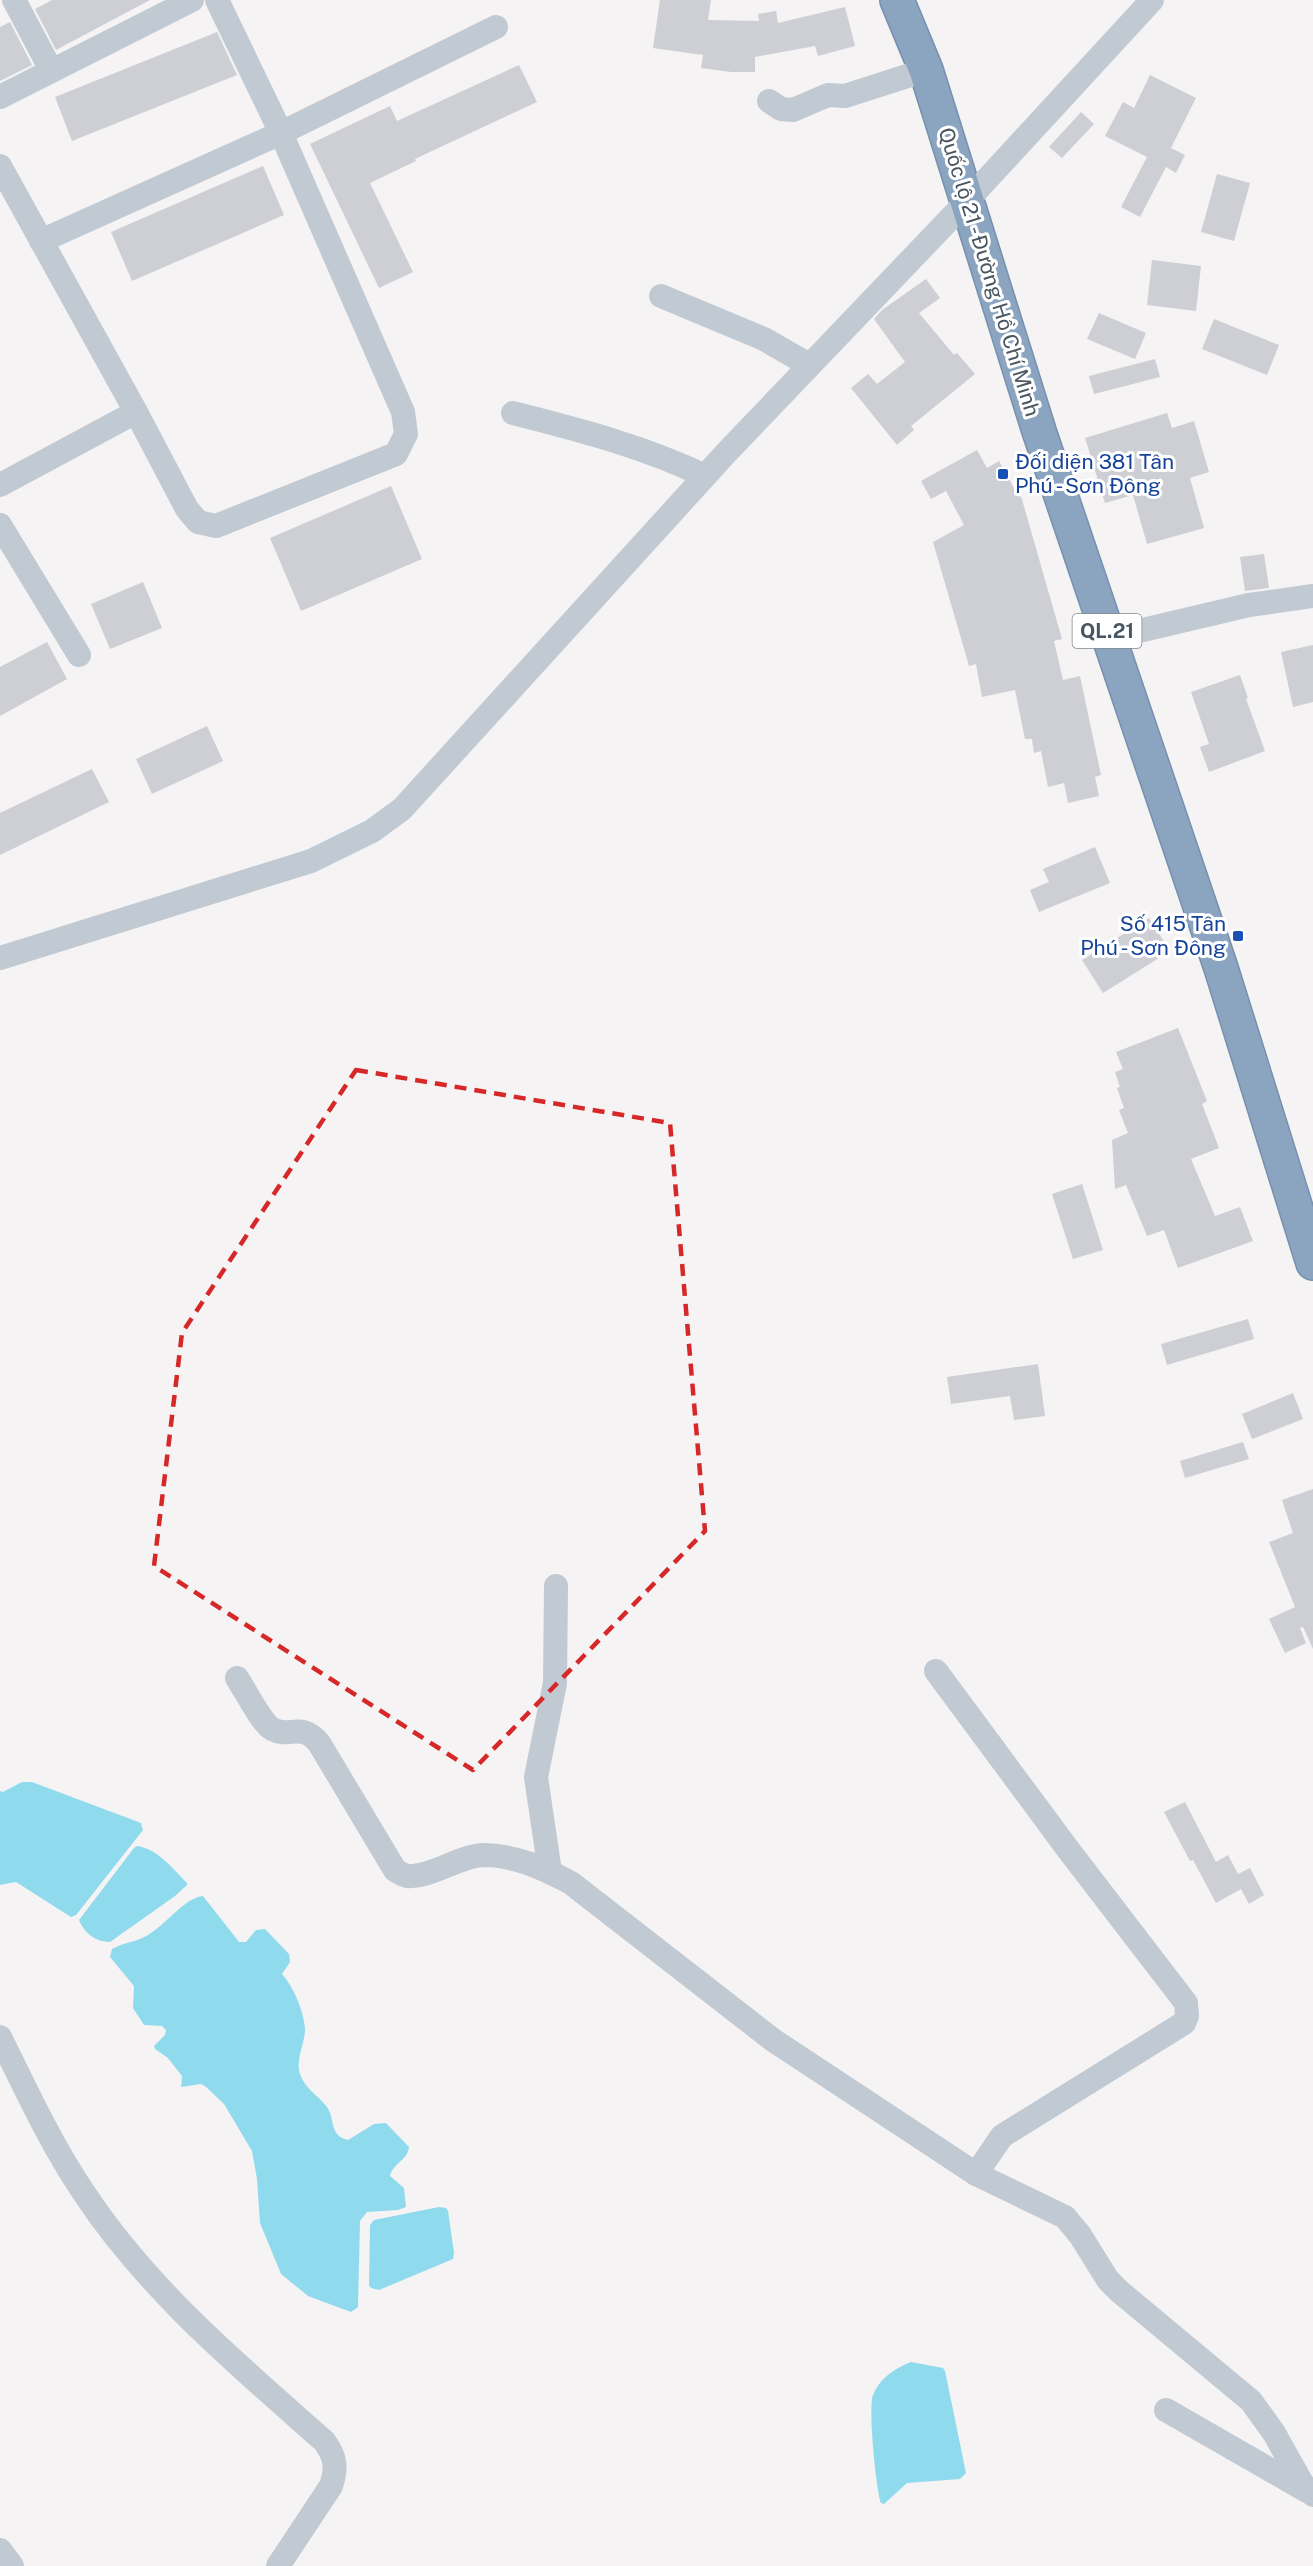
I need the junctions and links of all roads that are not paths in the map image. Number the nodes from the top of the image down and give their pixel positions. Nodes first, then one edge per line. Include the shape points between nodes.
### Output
1 (14, 0) edge
2 (192, 0) edge
3 (217, 0) edge
4 (897, 0) edge
5 (1152, 0) edge
6 (496, 27) dead end
7 (51, 70) junction
8 (926, 70) junction
9 (0, 97) edge
10 (769, 101) dead end
11 (281, 133) junction
12 (0, 166) edge
13 (966, 202) junction
14 (41, 241) junction
15 (661, 296) dead end
16 (810, 365) junction
17 (136, 412) junction
18 (513, 413) dead end
19 (705, 476) junction
20 (0, 485) edge
21 (0, 525) edge
22 (1313, 596) edge
23 (1109, 638) junction
24 (79, 655) dead end
25 (0, 958) edge
26 (1313, 1263) edge
27 (556, 1586) dead end
28 (936, 1671) dead end
29 (237, 1678) dead end
30 (550, 1872) junction
31 (0, 2037) edge
32 (976, 2174) junction
33 (1166, 2410) dead end
34 (1312, 2494) edge
35 (0, 2550) edge
36 (12, 2566) edge
37 (278, 2566) edge

1 - 7 street
2 - 7 street
3 - 11 street
4 - 8 highway, Quốc lộ 21 - Đường Hồ Chí Minh / QL.21
5 - 13 street
6 - 11 street
7 - 9 street
8 - 10 street via 845,96 828,95 793,110 781,109
8 - 13 highway, Quốc lộ 21 - Đường Hồ Chí Minh / QL.21
11 - 14 street
11 - 17 street via 403,412 406,435 396,454 216,526 198,522 187,509
12 - 14 street
13 - 16 street
13 - 23 highway, Quốc lộ 21 - Đường Hồ Chí Minh / QL.21
14 - 17 street
15 - 16 street via 764,339
16 - 19 street
17 - 20 street
18 - 19 street via 615,439
19 - 25 street via 402,809 372,831 311,861
21 - 24 street
22 - 23 street via 1249,605
23 - 26 highway, Quốc lộ 21 - Đường Hồ Chí Minh / QL.21 via 1221,968
27 - 30 street via 555,1683 536,1777
28 - 32 street via 1188,2010 1184,2023 1002,2136
29 - 30 street via 269,1727 304,1731 319,1743 395,1870 412,1876 480,1855 502,1856
30 - 32 street via 571,1883 773,2040
31 - 37 street via 84,2194 130,2253 204,2335 330,2449 336,2472 331,2486
32 - 34 street via 1065,2217 1119,2291 1251,2401
33 - 34 street
35 - 36 street

